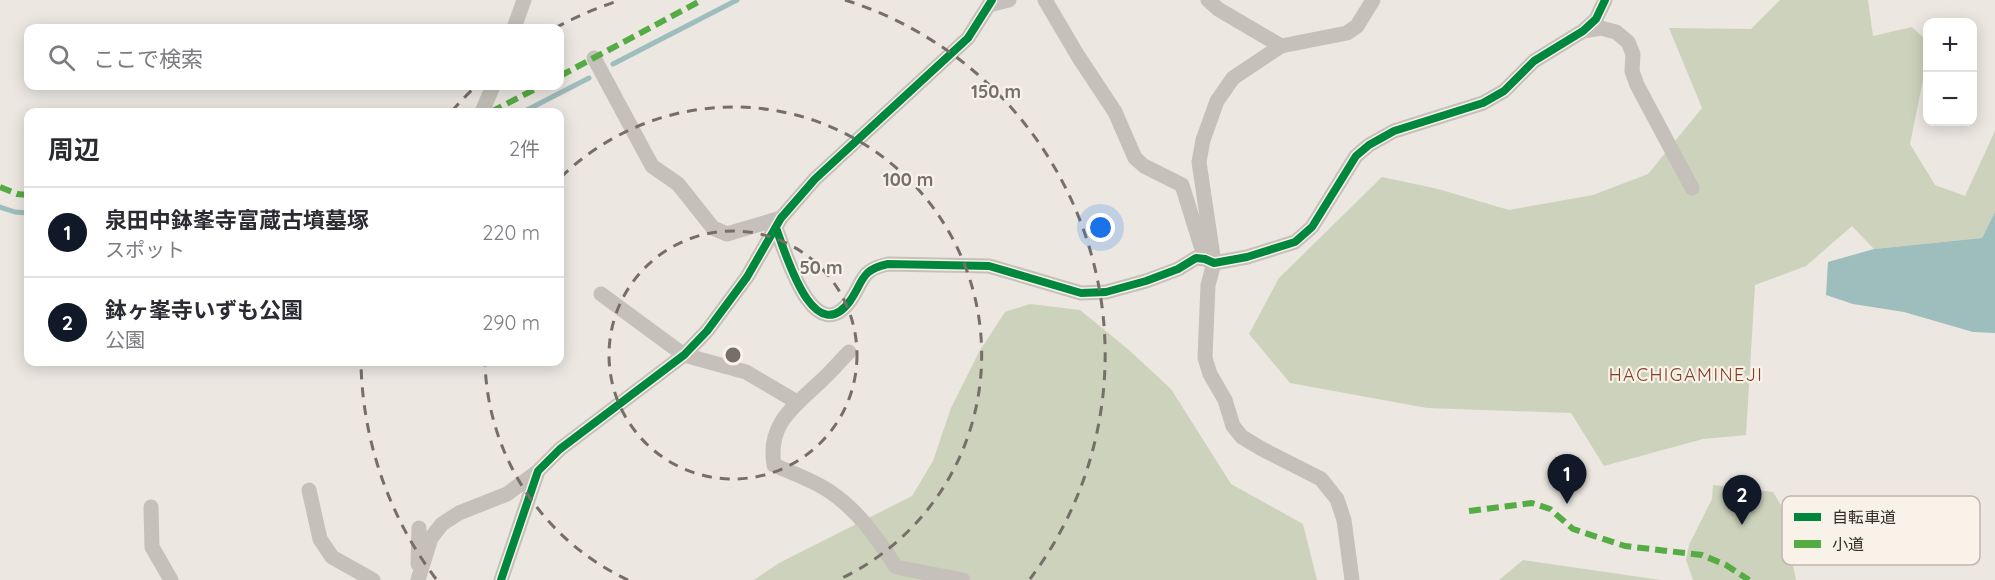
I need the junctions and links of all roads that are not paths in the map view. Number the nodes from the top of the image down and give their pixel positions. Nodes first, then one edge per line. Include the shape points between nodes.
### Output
1 (524, 0) edge
2 (1009, 0) edge
3 (1045, 0) edge
4 (1209, 0) edge
5 (1373, 0) edge
6 (1605, 0) edge
7 (991, 3) edge
8 (515, 24) edge
9 (1583, 31) junction
10 (1281, 46) junction
11 (594, 58) dead end
12 (491, 90) edge
13 (484, 108) edge
14 (1692, 188) dead end
15 (778, 223) junction
16 (1209, 261) junction
17 (601, 294) dead end
18 (849, 352) dead end
19 (684, 355) junction
20 (797, 402) junction
21 (538, 471) junction
22 (309, 490) dead end
23 (151, 507) dead end
24 (419, 528) dead end
25 (171, 580) edge
26 (373, 580) edge
27 (418, 580) edge
28 (501, 580) edge
29 (963, 580) edge
30 (1352, 580) edge

1 - 8 street
2 - 7 street
3 - 16 street via 1115,112 1135,158 1182,185
4 - 10 street
5 - 10 street via 1357,27 1347,33
6 - 9 street via 1596,19
7 - 15 street via 968,38 815,179
9 - 14 street via 1601,28 1616,32 1628,42 1637,85
9 - 16 street via 1534,61 1504,91 1483,103 1394,131 1369,145 1356,156 1311,227 1294,242 1247,257
10 - 16 street via 1233,78 1217,101 1203,140 1199,162
11 - 15 street via 652,165 678,184 713,228 727,234
12 - 13 street
15 - 16 street via 801,290 810,305 832,314 851,300 864,275 874,267 888,264 989,266 1081,292 1106,292 1178,269 1196,258
15 - 19 street via 740,286
16 - 30 street via 1205,358 1233,426 1242,437 1321,479 1337,499 1344,520
17 - 19 street
18 - 20 street
19 - 20 street via 746,372
19 - 21 street
20 - 29 street via 784,416 775,435 774,465 827,489 851,507 896,567
21 - 27 street via 507,494 442,524 431,538
21 - 28 street
22 - 26 street via 320,539 332,557
23 - 25 street via 152,547
24 - 27 street

